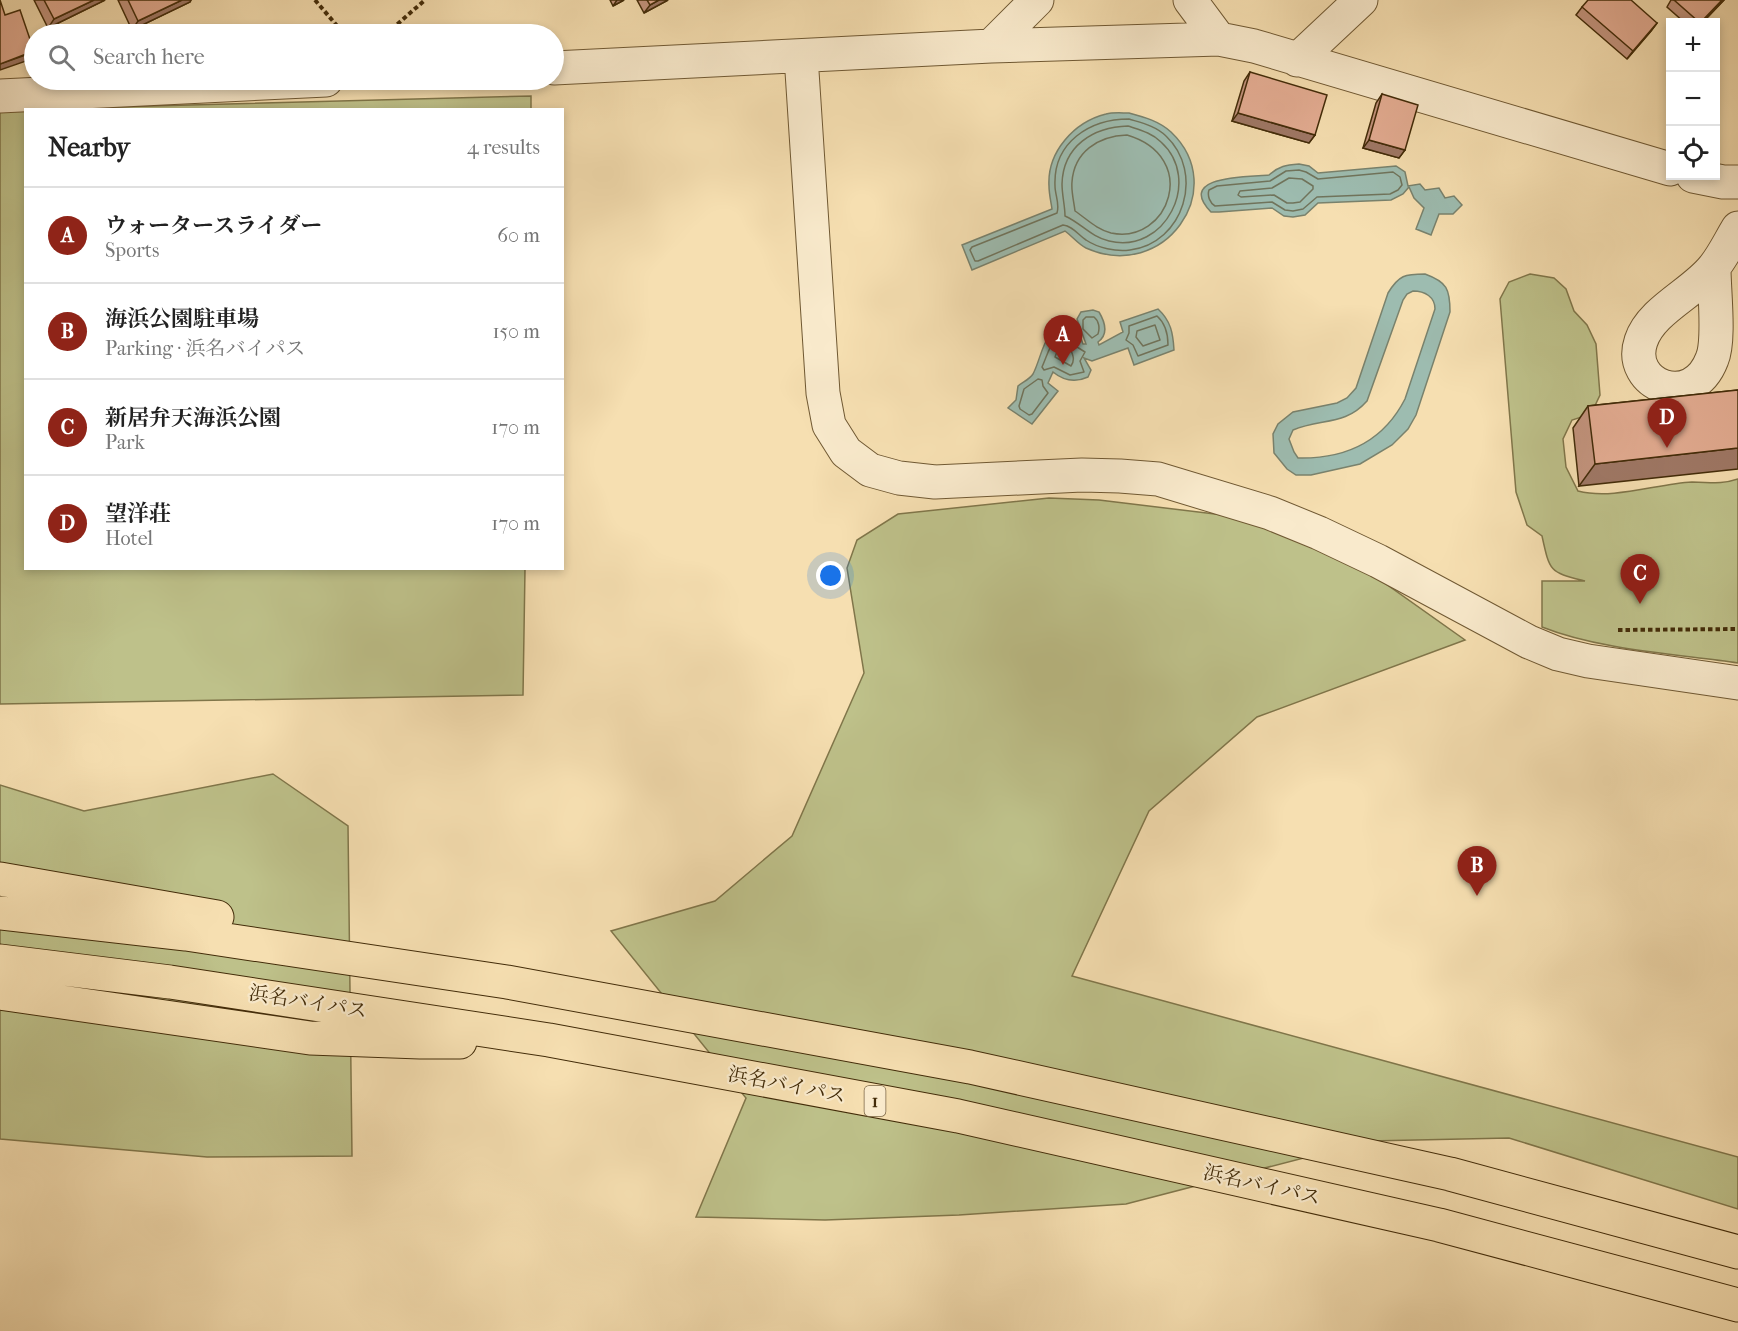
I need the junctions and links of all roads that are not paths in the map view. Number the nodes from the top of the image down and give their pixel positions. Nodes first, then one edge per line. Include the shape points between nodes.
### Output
1 (1037, 0) edge
2 (1190, 0) edge
3 (1361, 0) edge
4 (1219, 39) junction
5 (991, 46) junction
6 (801, 56) junction
7 (1297, 60) junction
8 (564, 68) edge
9 (122, 90) edge
10 (0, 96) edge
11 (1666, 168) edge
12 (1713, 180) edge
13 (1738, 183) edge
14 (1738, 228) edge
15 (1714, 268) dead end
16 (1738, 683) edge
17 (0, 879) edge
18 (0, 913) edge
19 (0, 961) edge
20 (507, 982) junction
21 (0, 993) edge
22 (549, 1040) junction
23 (1738, 1252) edge
24 (1738, 1305) edge

1 - 5 street
2 - 4 street
3 - 7 street
4 - 5 street
4 - 7 street
5 - 6 street
6 - 8 street
6 - 16 street via 823,393 829,425 846,452 870,470 935,482 1082,475 1158,479 1270,513 1319,533 1558,654
7 - 11 street
9 - 10 street
12 - 13 street
14 - 15 street
17 - 20 highway via 391,948
18 - 20 highway via 186,934
19 - 22 highway, 浜名バイパス / 1 via 170,982
20 - 23 highway via 970,1067 1450,1174
21 - 22 highway via 310,1038 420,1042
22 - 24 highway, 浜名バイパス / 1 via 981,1121 1439,1225

